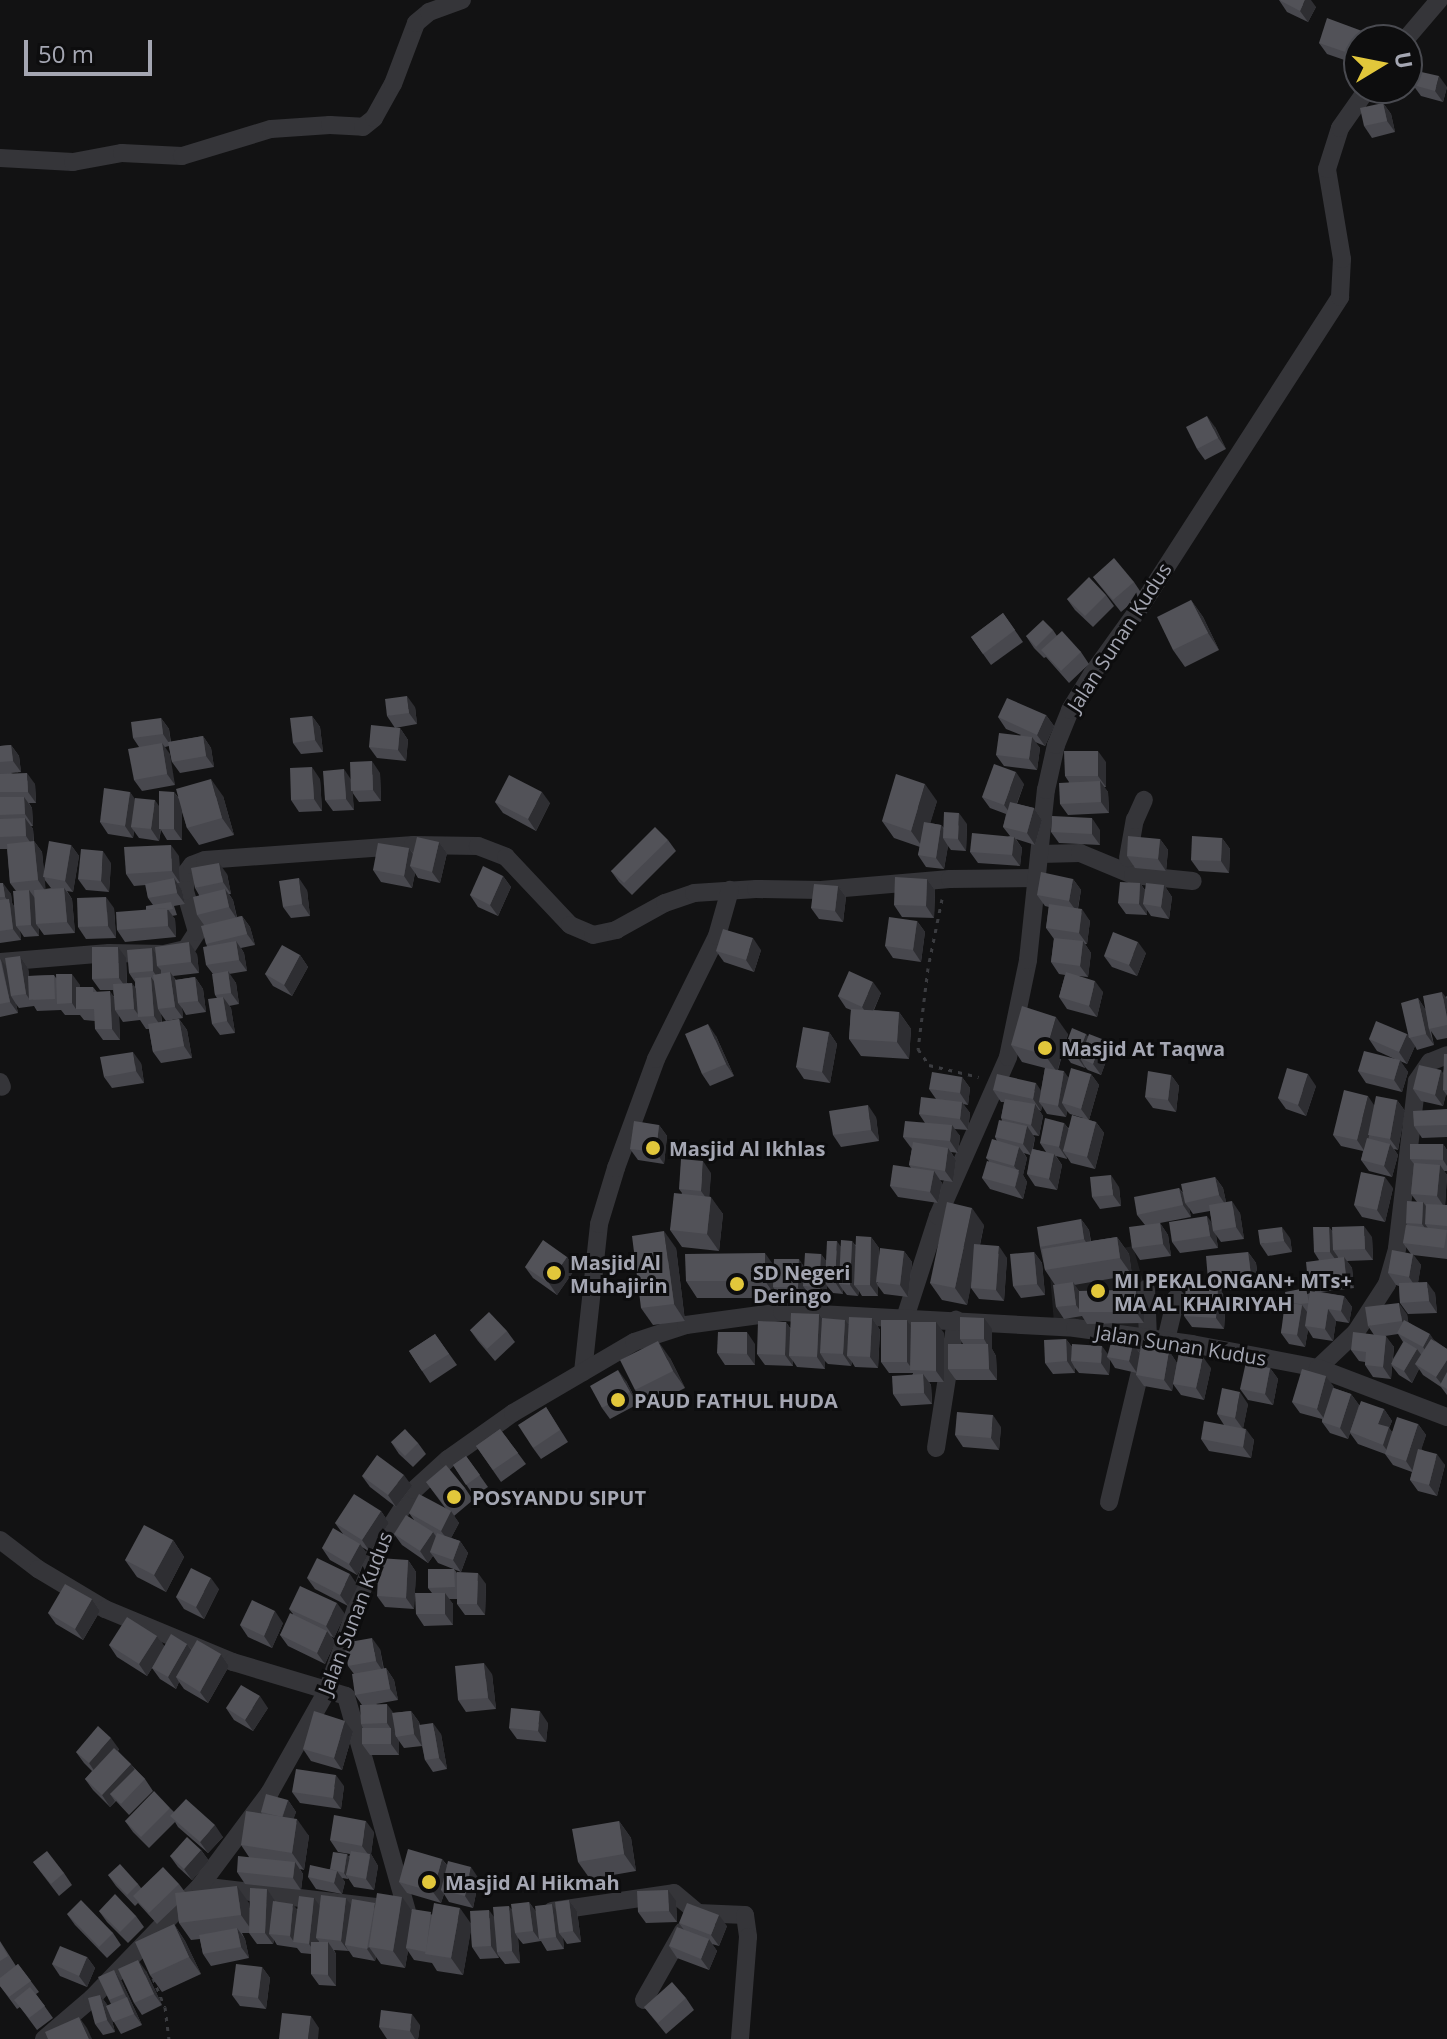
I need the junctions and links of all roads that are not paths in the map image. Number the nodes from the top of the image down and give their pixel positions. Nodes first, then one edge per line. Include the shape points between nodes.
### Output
1 (462, 0) edge
2 (1439, 0) edge
3 (1419, 24) edge
4 (1357, 104) edge
5 (0, 158) edge
6 (1144, 800) dead end
7 (1040, 854) junction
8 (1126, 873) junction
9 (1037, 878) junction
10 (1193, 881) dead end
11 (730, 890) junction
12 (0, 962) edge
13 (1447, 1055) edge
14 (1146, 1289) dead end
15 (1176, 1298) dead end
16 (905, 1318) junction
17 (956, 1320) junction
18 (1157, 1339) junction
19 (1318, 1368) junction
20 (583, 1372) junction
21 (1447, 1417) edge
22 (936, 1448) dead end
23 (1109, 1502) dead end
24 (0, 1540) edge
25 (327, 1691) junction
26 (200, 1886) junction
27 (696, 1912) junction
28 (528, 1914) edge
29 (644, 2000) dead end
30 (44, 2039) edge
31 (740, 2039) edge

1 - 5 street via 429,12 416,23 393,84 363,127 271,129 182,156 122,153 73,162
2 - 3 street
4 - 7 street, Jalan Sunan Kudus via 1340,128 1327,169 1342,259 1340,297 1070,710 1050,765
6 - 8 street
7 - 8 street via 1080,853
7 - 9 street, Jalan Sunan Kudus
8 - 10 street
9 - 11 street
9 - 16 street, Jalan Sunan Kudus via 1018,1016 998,1081 938,1216
11 - 12 street via 680,896 616,930 593,935 570,925 506,857 478,846 413,845 205,860 186,873 185,891 197,932 186,949
11 - 20 street via 717,936 656,1059 616,1168 599,1224
13 - 19 street via 1424,1068 1417,1081 1397,1248 1387,1284 1356,1332
14 - 18 street
15 - 18 street
16 - 17 street, Jalan Sunan Kudus
16 - 20 street, Jalan Sunan Kudus via 782,1312 726,1318 650,1336
17 - 18 street, Jalan Sunan Kudus
17 - 22 street
18 - 19 street, Jalan Sunan Kudus
18 - 23 street
19 - 21 street, Jalan Sunan Kudus
20 - 25 street, Jalan Sunan Kudus via 502,1420 448,1459 407,1499 377,1548
24 - 25 street via 105,1609 233,1662
25 - 26 street, Jalan Sunan Kudus via 270,1792
25 - 26 street via 346,1696 351,1707 413,1912
26 - 30 street, Jalan Sunan Kudus via 92,1998
27 - 28 street via 674,1893
27 - 29 street
27 - 31 street via 737,1912 747,1917

